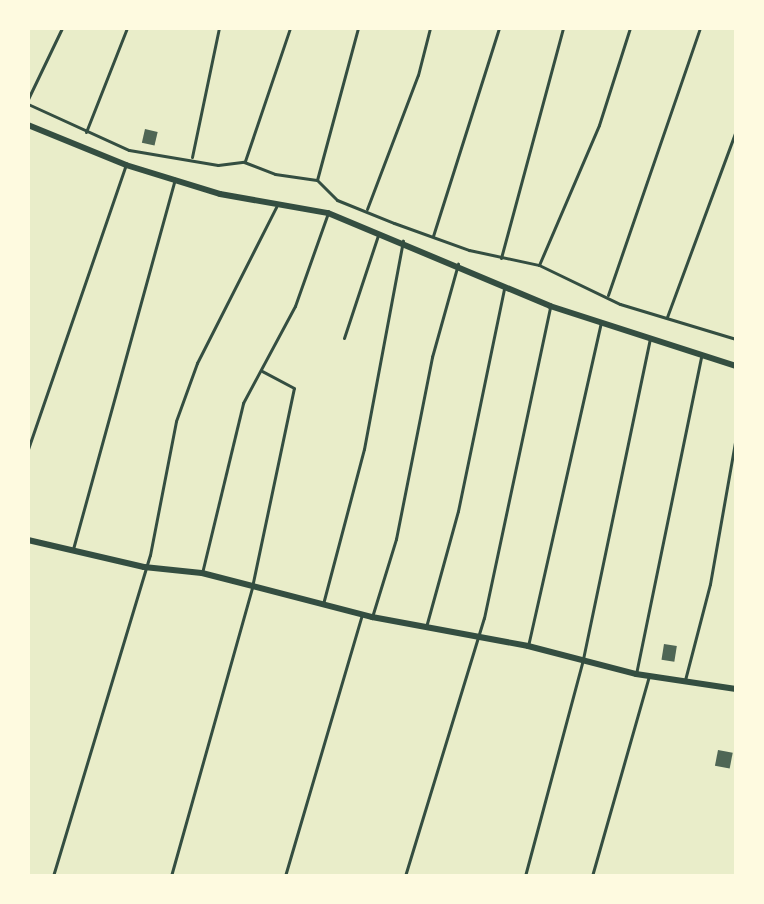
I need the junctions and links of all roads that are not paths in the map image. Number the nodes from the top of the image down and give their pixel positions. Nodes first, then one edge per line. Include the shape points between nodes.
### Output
1 (62, 28) edge
2 (127, 28) edge
3 (219, 28) edge
4 (290, 28) edge
5 (358, 28) edge
6 (430, 28) edge
7 (499, 28) edge
8 (563, 28) edge
9 (630, 28) edge
10 (700, 28) edge
11 (28, 102) edge
12 (28, 125) edge
13 (736, 130) edge
14 (86, 133) junction
15 (192, 157) junction
16 (244, 162) junction
17 (126, 165) junction
18 (175, 178) junction
19 (317, 180) junction
20 (276, 207) junction
21 (367, 210) junction
22 (328, 213) junction
23 (379, 231) junction
24 (433, 236) junction
25 (403, 241) junction
26 (501, 258) junction
27 (458, 264) junction
28 (539, 265) junction
29 (504, 288) junction
30 (608, 295) junction
31 (550, 306) junction
32 (666, 318) junction
33 (601, 322) junction
34 (651, 337) junction
35 (344, 338) dead end
36 (736, 339) edge
37 (701, 357) junction
38 (736, 366) edge
39 (262, 371) junction
40 (736, 437) edge
41 (28, 449) edge
42 (28, 540) edge
43 (73, 549) junction
44 (144, 567) junction
45 (202, 573) junction
46 (252, 587) junction
47 (323, 604) junction
48 (362, 614) junction
49 (372, 617) junction
50 (426, 627) junction
51 (477, 636) junction
52 (528, 646) junction
53 (583, 659) junction
54 (636, 674) junction
55 (649, 676) junction
56 (685, 681) junction
57 (736, 689) edge
58 (53, 876) edge
59 (171, 876) edge
60 (285, 876) edge
61 (405, 876) edge
62 (525, 876) edge
63 (592, 876) edge

1 - 11 lane
2 - 14 lane
3 - 15 lane
4 - 16 lane
5 - 19 lane
6 - 21 lane via 418,75
7 - 24 lane
8 - 26 lane
9 - 28 lane via 599,125
10 - 30 lane
11 - 14 lane
12 - 17 street
13 - 32 lane
14 - 15 lane via 129,150
15 - 16 lane via 218,165
16 - 19 lane via 275,174
17 - 18 street
17 - 41 lane
18 - 20 street
18 - 43 lane
19 - 21 lane via 337,200
20 - 22 street
20 - 44 lane via 187,392
21 - 24 lane
22 - 23 street
22 - 39 lane via 295,306
23 - 25 street
23 - 35 lane
24 - 26 lane
25 - 27 street
25 - 47 lane via 364,449
26 - 28 lane
27 - 29 street
27 - 49 lane via 432,357 396,539
28 - 30 lane
29 - 31 street
29 - 50 lane via 458,511
30 - 32 lane
31 - 33 street
31 - 51 lane
32 - 36 lane
33 - 34 street
33 - 52 lane
34 - 37 street
34 - 53 lane
37 - 38 street
37 - 54 lane
39 - 45 lane via 243,403
39 - 46 lane via 294,388
40 - 56 lane via 710,584
42 - 43 street
43 - 44 street
44 - 45 street
44 - 58 lane
45 - 46 street
46 - 47 street
46 - 59 lane
47 - 48 street
48 - 49 street
48 - 60 lane
49 - 50 street
50 - 51 street
51 - 52 street
51 - 61 lane
52 - 53 street
53 - 54 street
53 - 62 lane
54 - 55 street
55 - 56 street
55 - 63 lane
56 - 57 street

